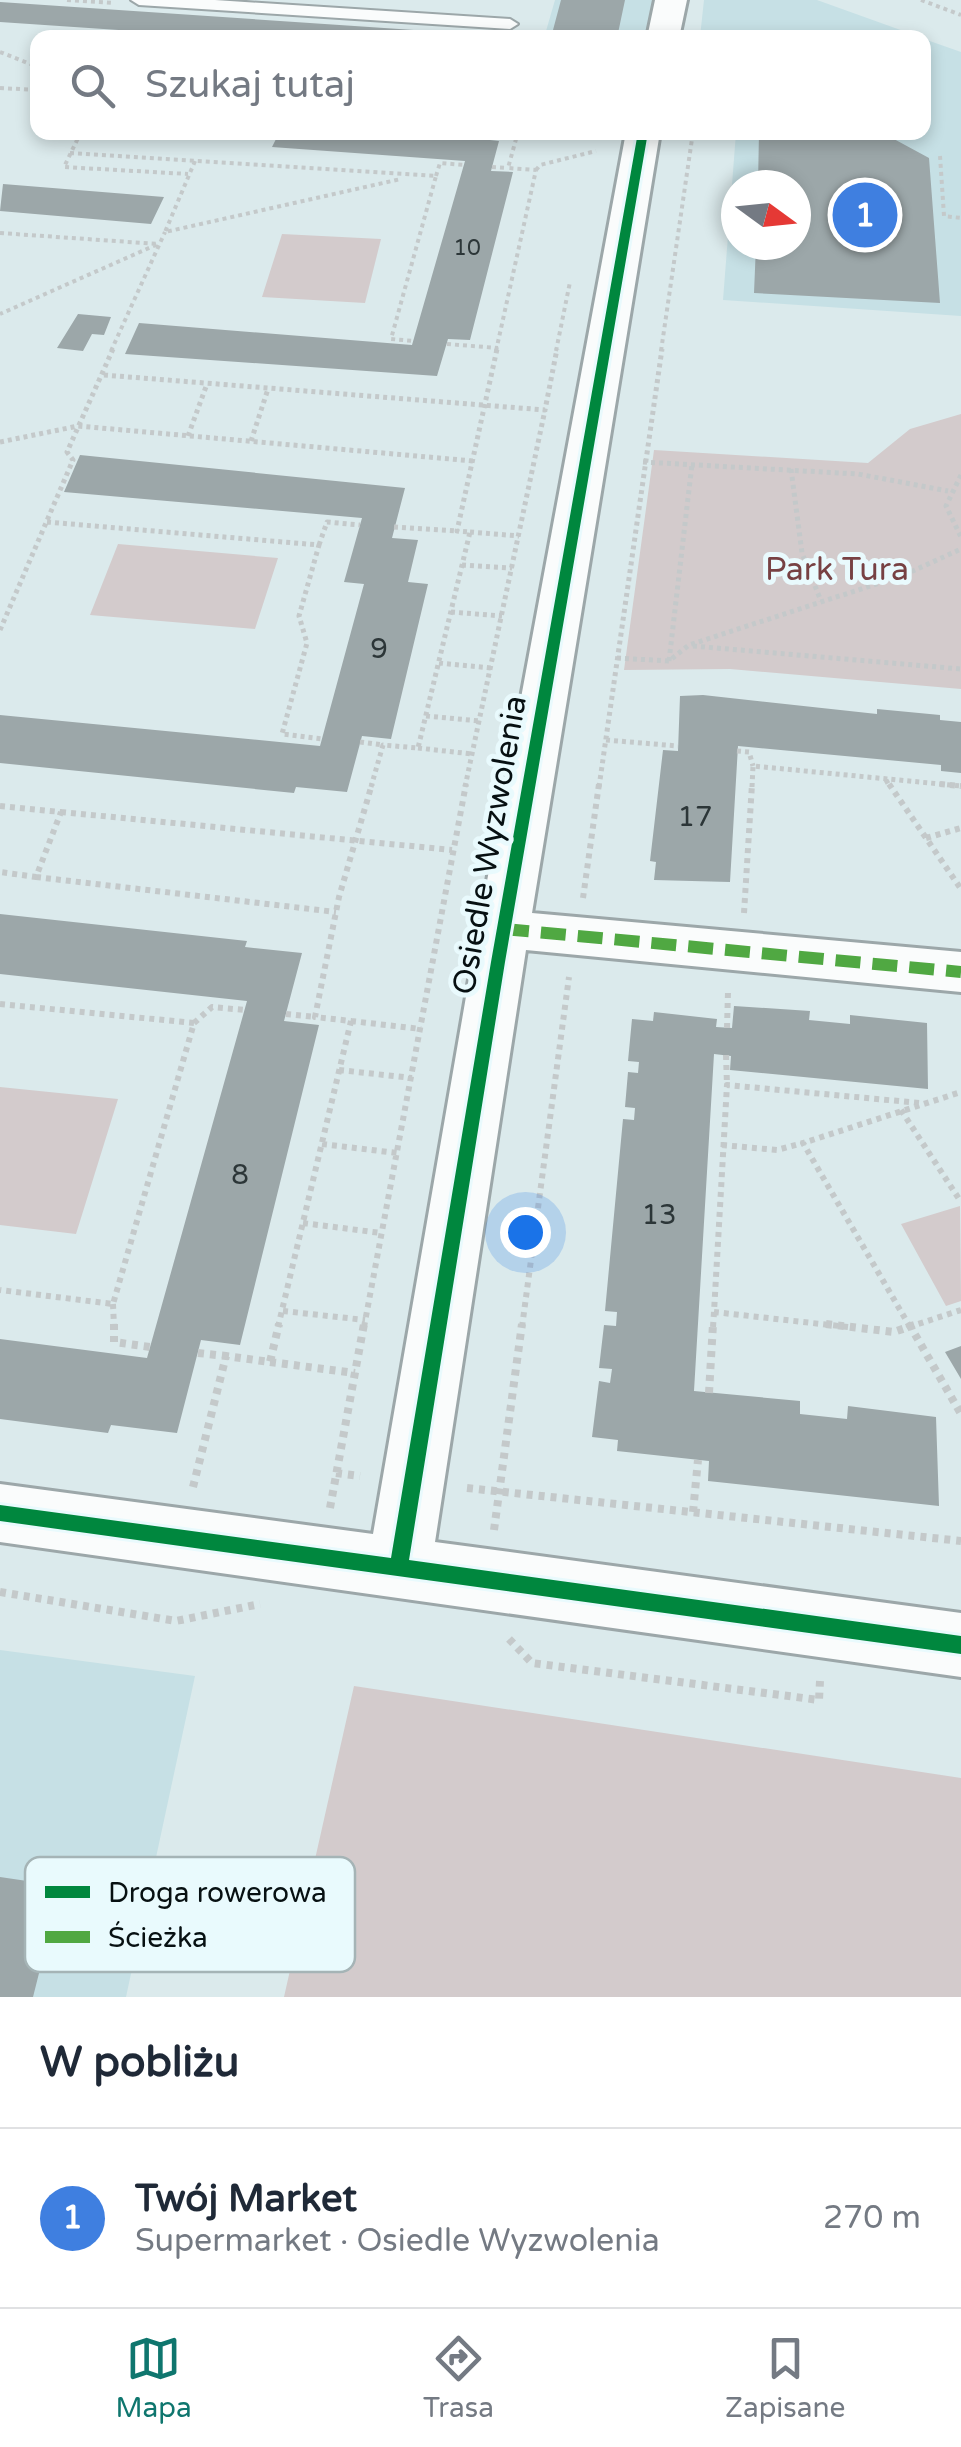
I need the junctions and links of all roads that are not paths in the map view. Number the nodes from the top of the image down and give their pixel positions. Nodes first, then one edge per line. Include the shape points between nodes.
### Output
1 (139, 0) edge
2 (671, 0) edge
3 (510, 24) dead end
4 (665, 30) edge
5 (642, 140) edge
6 (504, 930) junction
7 (961, 972) edge
8 (0, 1514) edge
9 (398, 1568) junction
10 (961, 1645) edge

1 - 3 lane
2 - 4 street
5 - 6 street, Osiedle Wyzwolenia
6 - 7 street
6 - 9 street, Osiedle Wyzwolenia
8 - 9 street
9 - 10 street

